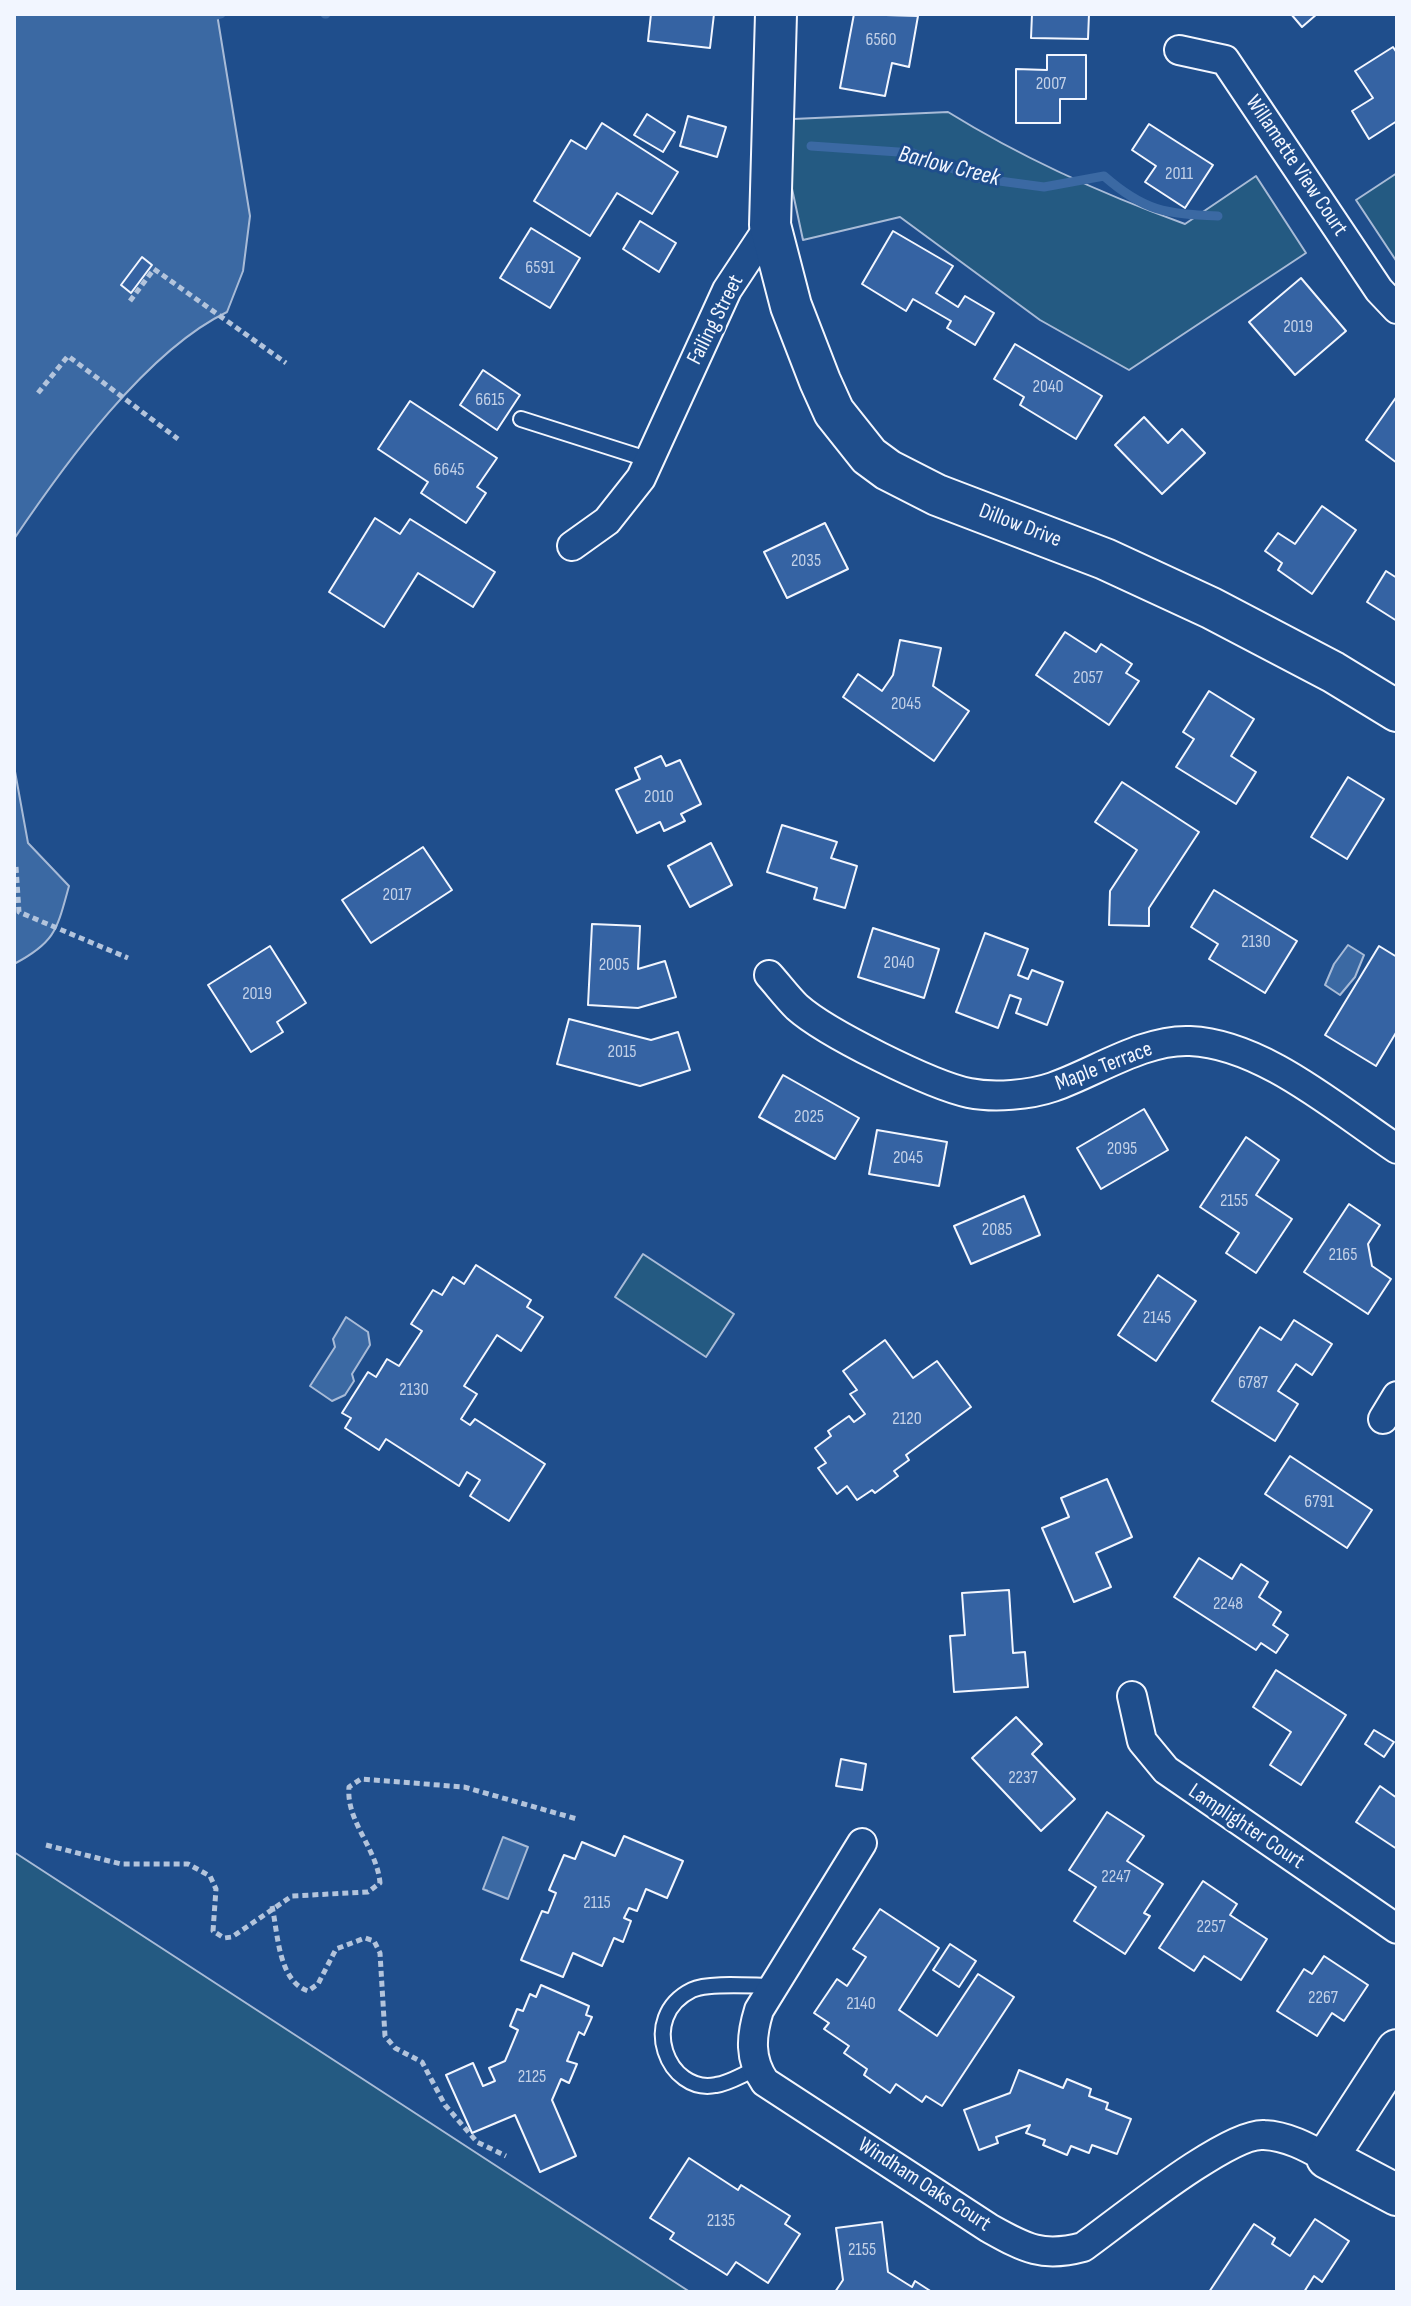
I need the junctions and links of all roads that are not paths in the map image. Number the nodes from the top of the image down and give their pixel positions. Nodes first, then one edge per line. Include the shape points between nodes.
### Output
1 (776, 14) edge
2 (1179, 50) dead end
3 (770, 225) junction
4 (1397, 309) edge
5 (521, 419) dead end
6 (650, 460) junction
7 (572, 546) dead end
8 (1397, 711) edge
9 (769, 975) dead end
10 (1397, 1149) edge
11 (1132, 1696) dead end
12 (862, 1843) dead end
13 (1397, 1929) edge
14 (772, 1986) junction
15 (1397, 2050) edge
16 (756, 2069) junction
17 (1327, 2158) junction
18 (1397, 2195) edge

1 - 3 street
2 - 4 street, Willamette View Court via 1225,60 1379,290
3 - 6 street, Failing Street via 727,290
3 - 8 street, Dillow Drive via 791,306 834,412 878,463 937,495 1160,583 1274,640
5 - 6 lane
6 - 7 street, Failing Street via 607,521
9 - 10 street, Maple Terrace via 798,1008 890,1062 969,1093 1051,1088 1154,1047 1188,1041 1231,1048 1272,1066
11 - 13 street, Lamplighter Court via 1142,1741 1166,1770
12 - 14 street
14 - 16 street via 752,2031
14 - 16 lane via 695,1988 670,2005 662,2026 662,2046 671,2064 691,2081 713,2086
15 - 17 street
16 - 17 street, Windham Oaks Court via 765,2082 989,2228 1026,2248 1058,2254 1083,2247 1229,2144 1261,2134 1294,2141
17 - 18 street

